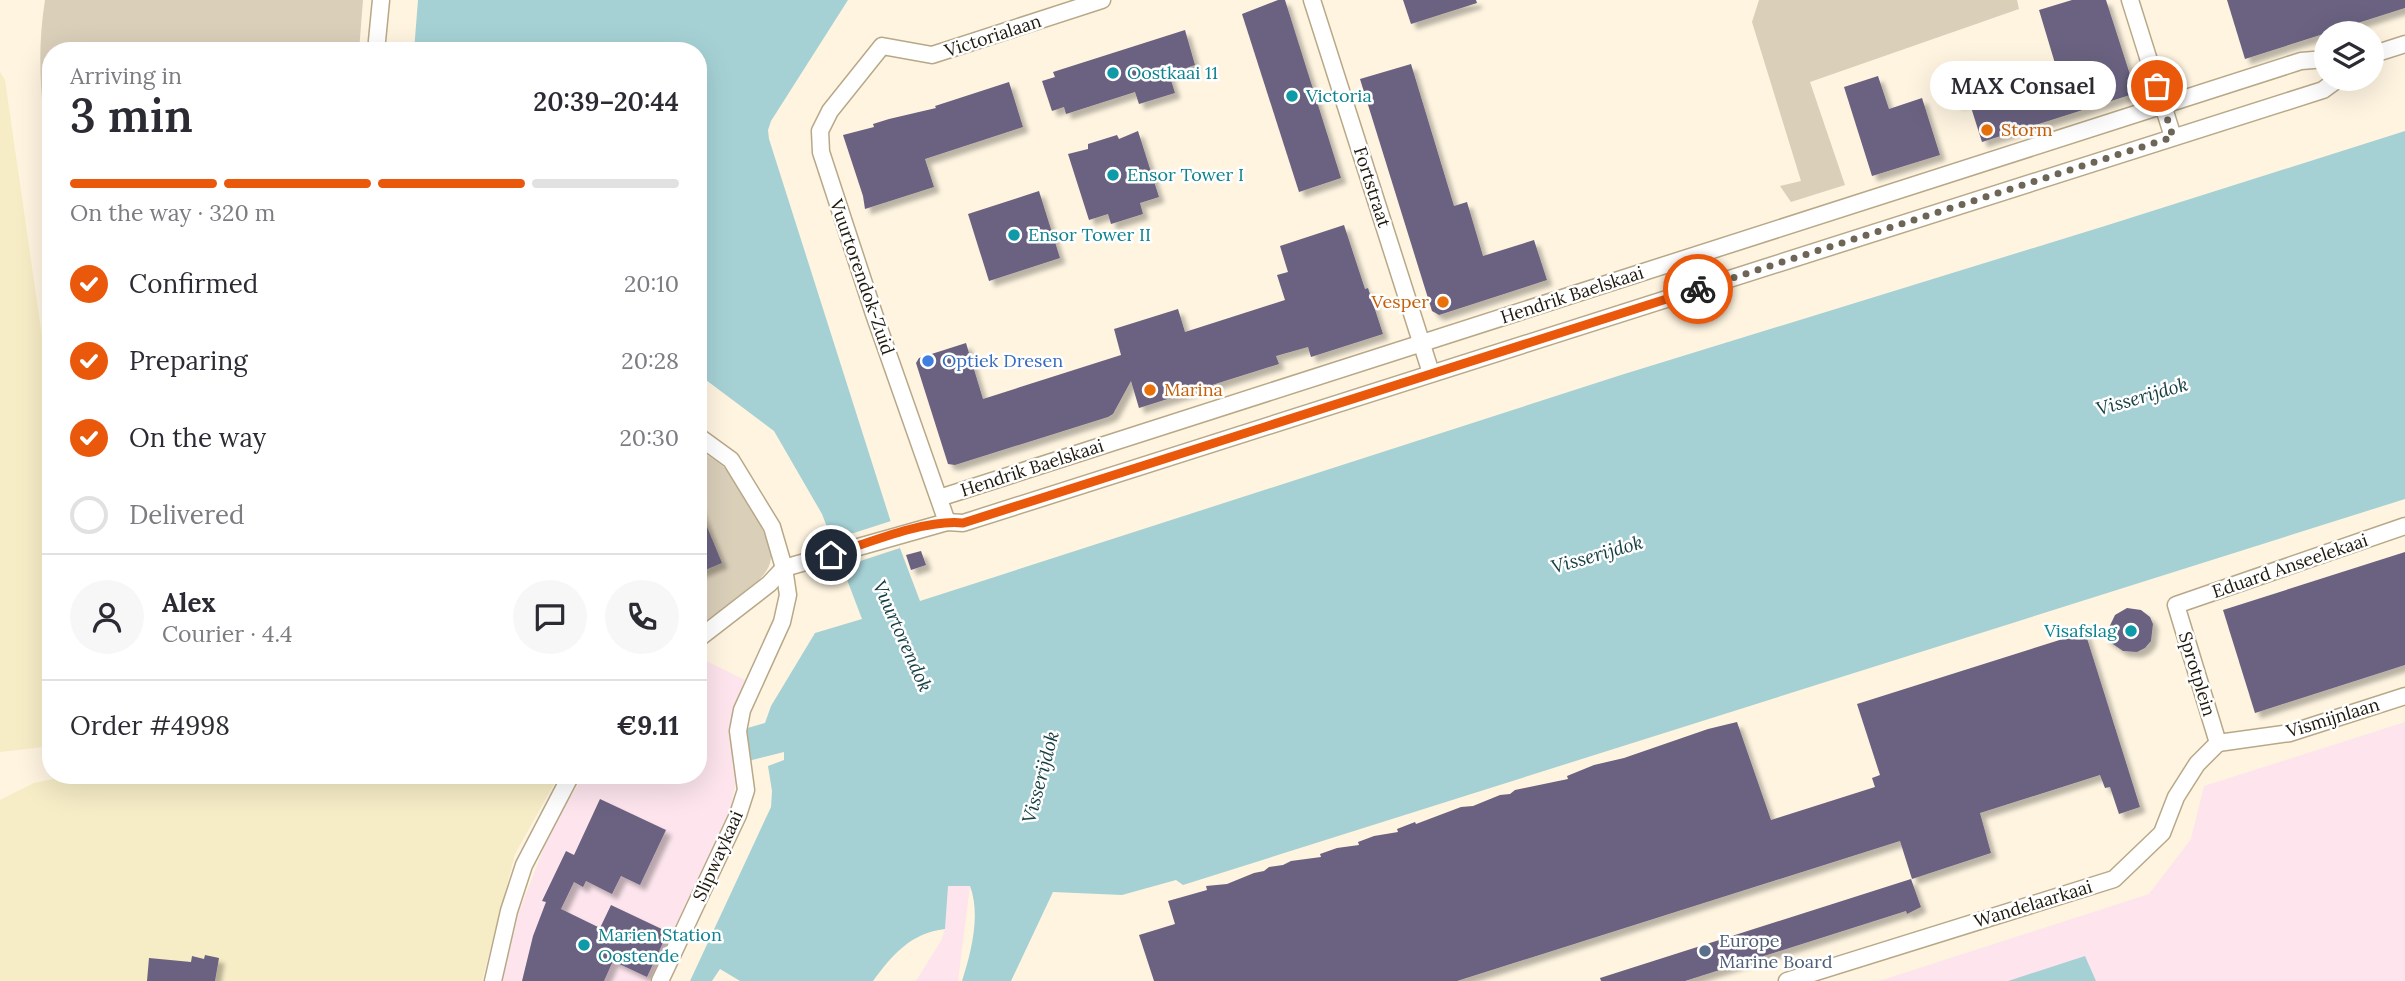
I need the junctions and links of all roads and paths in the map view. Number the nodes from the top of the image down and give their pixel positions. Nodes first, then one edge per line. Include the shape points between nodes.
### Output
1 (381, 0) edge
2 (1102, 0) edge
3 (1312, 0) edge
4 (2130, 0) edge
5 (377, 42) edge
6 (2405, 44) edge
7 (882, 46) joint
8 (2384, 51) edge
9 (2314, 60) edge
10 (2320, 91) edge
11 (2163, 105) junction
12 (2173, 137) junction
13 (1422, 343) junction
14 (1431, 373) junction
15 (707, 443) edge
16 (939, 498) junction
17 (947, 522) junction
18 (2405, 526) edge
19 (784, 568) junction
20 (2176, 606) joint
21 (707, 632) edge
22 (2405, 696) edge
23 (2218, 743) junction
24 (566, 784) edge
25 (494, 981) edge
26 (660, 981) edge
27 (1787, 981) edge

1 - 5 street
2 - 7 street, Victorialaan via 932,55
3 - 13 street, Fortstraat
4 - 11 street
6 - 8 street
7 - 16 street, Vuurtorendok-Zuid via 830,111 820,131 821,152
9 - 11 street, Hendrik Baelskaai
10 - 12 street, Hendrik Baelskaai
11 - 12 street
11 - 13 street, Hendrik Baelskaai
12 - 14 street, Hendrik Baelskaai
13 - 14 street, Fortstraat
13 - 16 street, Hendrik Baelskaai
14 - 17 street, Hendrik Baelskaai via 963,523
15 - 19 street, Slipwaykaai via 731,460 772,527
16 - 17 street, Vuurtorendok-Zuid
17 - 19 street, Hendrik Baelskaai
18 - 20 street, Eduard Anseelekaai
19 - 21 street, Hendrik Baelskaai
19 - 26 street, Slipwaykaai via 788,595 782,622 742,710 738,731 746,790
20 - 23 street, Sprotplein
22 - 23 street, Vismijnlaan via 2290,733
23 - 27 street, Wandelaarkaai via 2197,764 2176,797 2162,833 2114,879
24 - 25 street via 524,865

